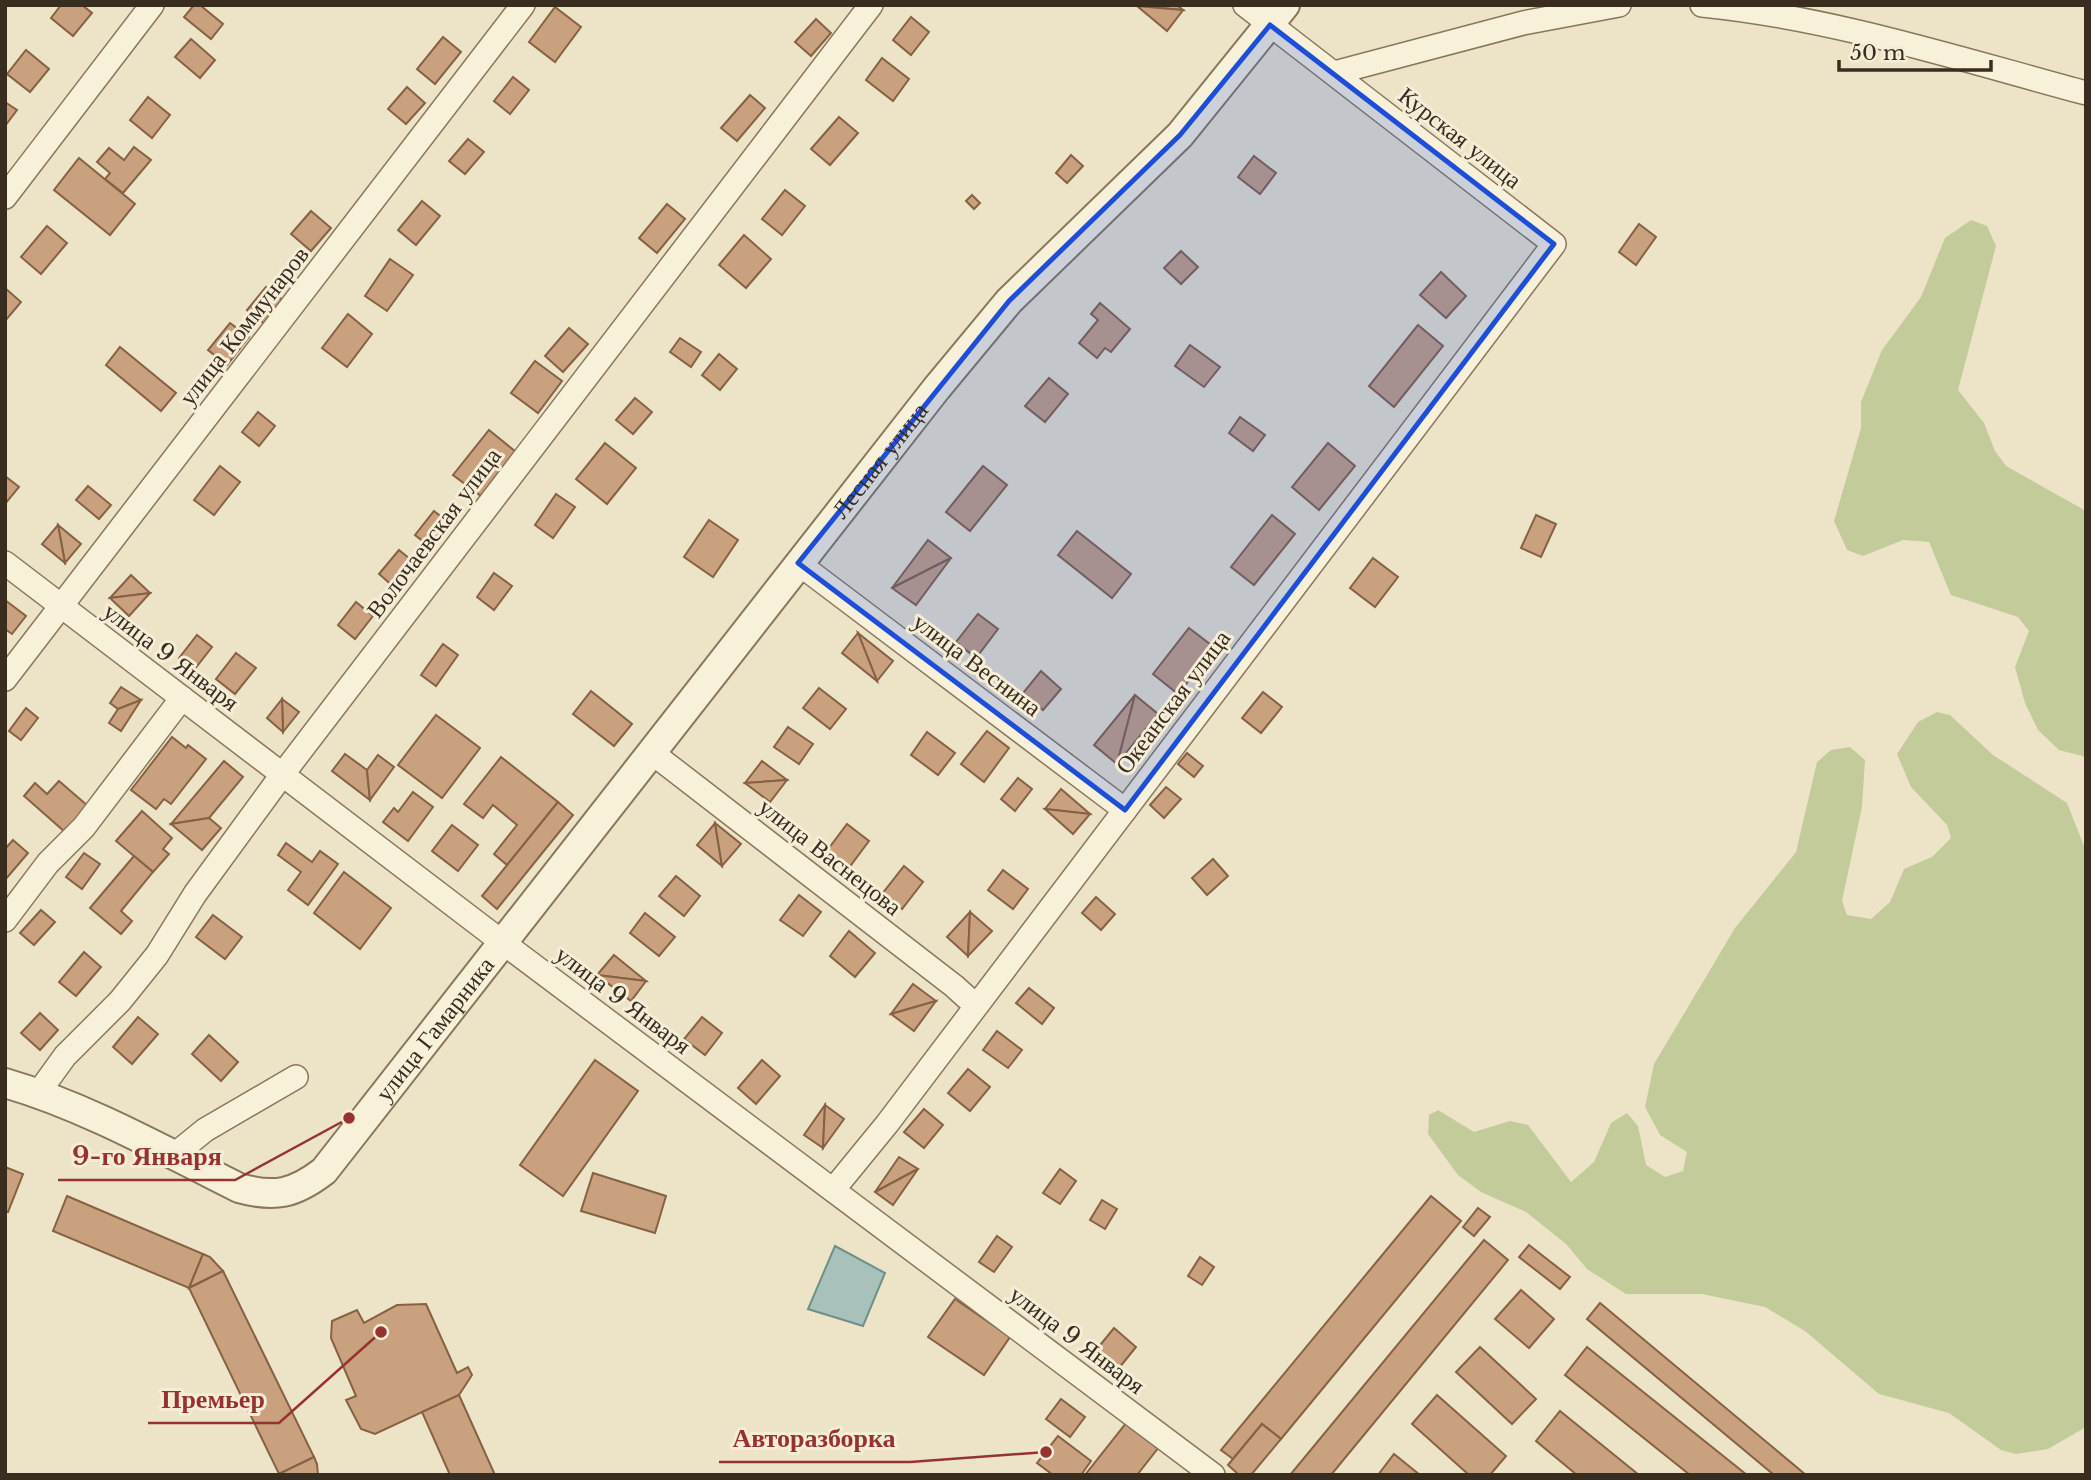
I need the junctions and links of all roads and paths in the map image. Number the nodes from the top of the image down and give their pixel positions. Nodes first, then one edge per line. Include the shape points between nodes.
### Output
1 (152, 5) edge
2 (523, 5) edge
3 (872, 5) edge
4 (1245, 5) edge
5 (1619, 5) edge
6 (1702, 5) edge
7 (1786, 10) edge
8 (1277, 15) edge
9 (1334, 73) junction
10 (2086, 93) edge
11 (5, 197) edge
12 (1554, 244) joint
13 (5, 563) edge
14 (798, 563) junction
15 (61, 607) junction
16 (5, 679) edge
17 (182, 698) junction
18 (651, 752) junction
19 (282, 775) junction
20 (1125, 810) junction
21 (5, 920) edge
22 (502, 943) junction
23 (975, 1005) junction
24 (296, 1076) dead end
25 (5, 1083) edge
26 (39, 1092) junction
27 (173, 1156) junction
28 (832, 1191) junction
29 (1213, 1475) edge

1 - 11 street
2 - 15 street, улица Коммунаров
3 - 19 street, Волочаевская улица
4 - 8 street, Курская улица
5 - 9 street, Курская улица via 1523,23
6 - 7 street
7 - 10 street
8 - 9 street, Курская улица
8 - 14 street, Лесная улица via 1180,135 1009,301
9 - 12 street, Курская улица
12 - 20 street, Океанская улица
13 - 15 street, улица 9 Января
14 - 18 street, Лесная улица
14 - 20 street, улица Веснина
15 - 16 street, улица Коммунаров
15 - 17 street, улица 9 Января
17 - 19 street, улица 9 Января
17 - 21 street via 84,827 55,855
18 - 22 street, Лесная улица
18 - 23 street, улица Васнецова
19 - 22 street, улица 9 Января
19 - 26 street, Волочаевская улица via 195,894 157,955 120,1001 65,1056
20 - 23 street, Океанская улица
22 - 27 street, улица Гамарника via 324,1171 306,1185 284,1193 261,1194
22 - 28 street, улица 9 Января
23 - 28 street, Океанская улица
24 - 27 street via 205,1130
25 - 26 street, улица Гамарника
26 - 27 street, улица Гамарника
28 - 29 street, улица 9 Января

